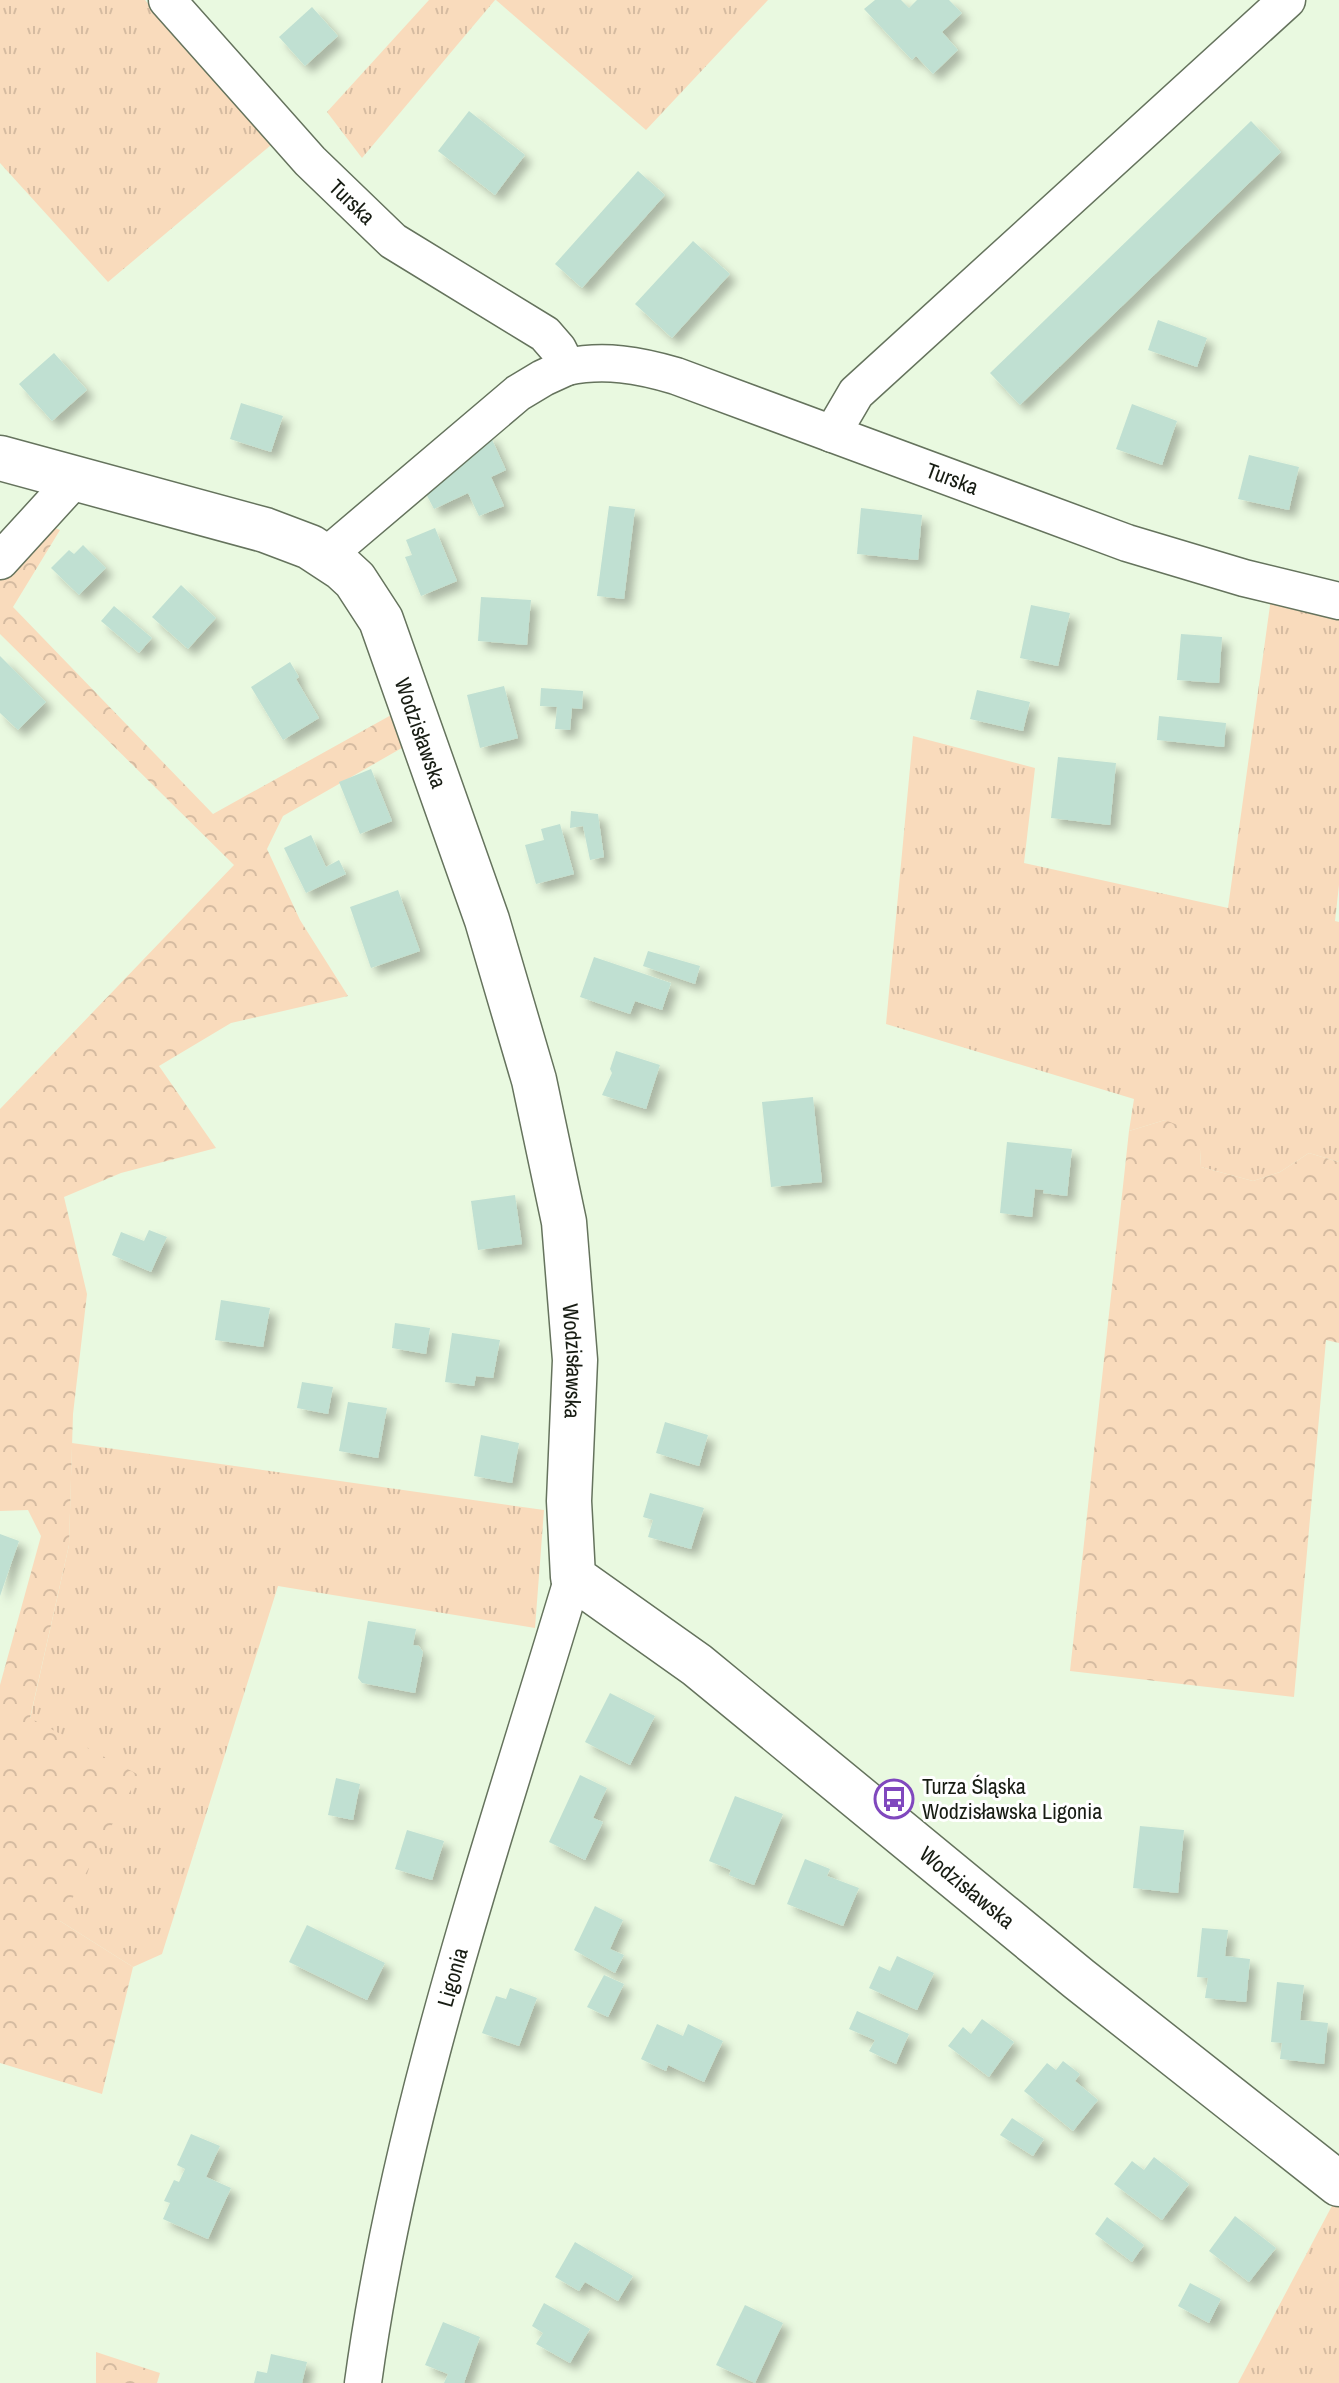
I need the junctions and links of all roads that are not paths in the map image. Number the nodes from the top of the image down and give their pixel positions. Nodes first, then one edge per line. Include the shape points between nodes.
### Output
1 (167, 0) edge
2 (1287, 0) edge
3 (567, 367) junction
4 (832, 434) junction
5 (0, 458) edge
6 (74, 480) junction
7 (326, 556) junction
8 (0, 561) edge
9 (1339, 601) edge
10 (573, 1577) junction
11 (1339, 2184) edge
12 (363, 2383) edge

1 - 3 street, Turska via 353,205 393,241 545,334
2 - 4 street via 856,393
3 - 4 street, Turska via 612,363 653,369
3 - 7 street, Turska via 518,393
4 - 9 street, Turska via 1127,543
5 - 6 street, Wodzisławska
6 - 7 street, Wodzisławska via 265,530
6 - 8 street
7 - 10 street, Wodzisławska via 355,580 381,620 487,920 534,1080 564,1222 575,1360 569,1501
10 - 11 street, Wodzisławska via 697,1665 1079,1979
10 - 12 street, Ligonia via 425,2076 375,2294

